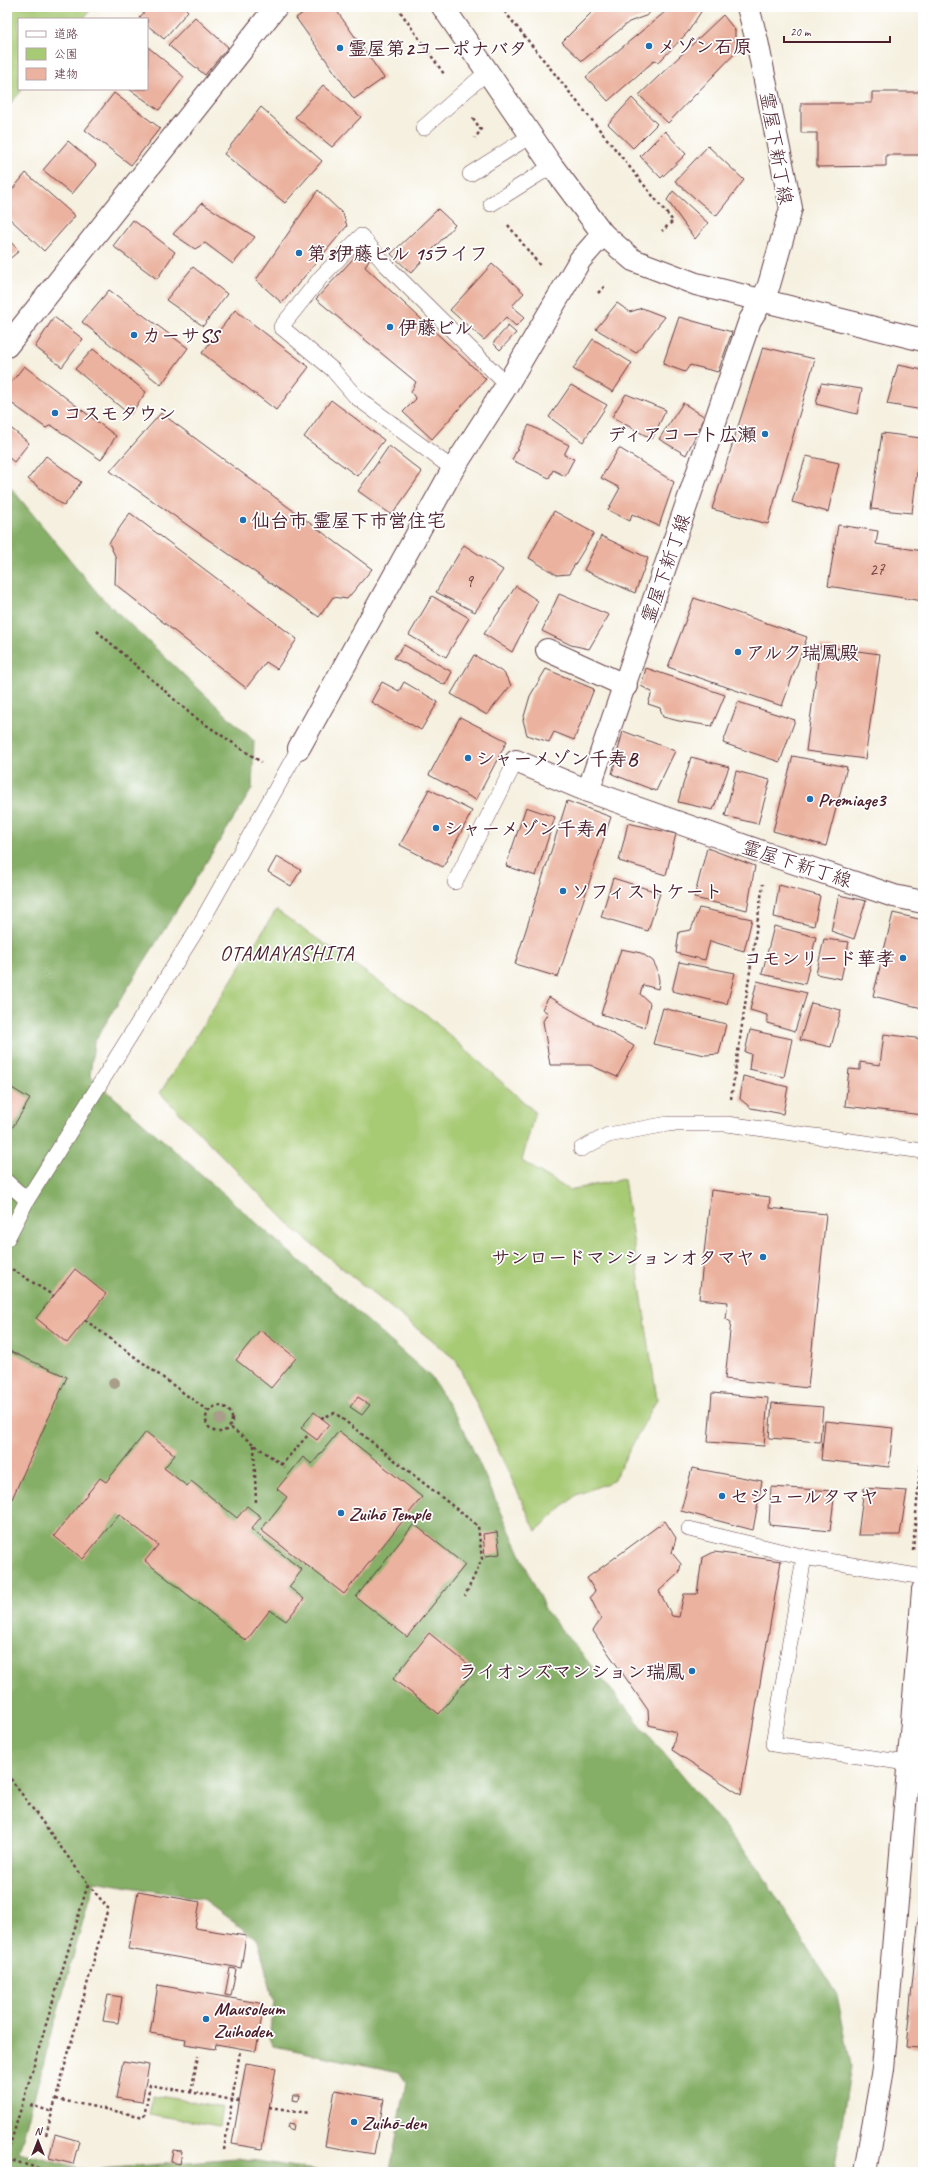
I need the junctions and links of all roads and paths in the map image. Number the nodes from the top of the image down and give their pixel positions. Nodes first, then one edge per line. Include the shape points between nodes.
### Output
1 (276, 7) edge
2 (443, 7) edge
3 (501, 7) edge
4 (748, 7) edge
5 (488, 71) junction
6 (423, 128) dead end
7 (532, 135) junction
8 (552, 166) junction
9 (470, 174) dead end
10 (491, 204) dead end
11 (662, 232) dead end
12 (603, 234) junction
13 (762, 301) junction
14 (923, 340) edge
15 (7, 346) edge
16 (507, 384) junction
17 (453, 469) junction
18 (97, 631) dead end
19 (547, 650) dead end
20 (626, 686) junction
21 (299, 748) joint
22 (516, 761) joint
23 (282, 777) junction
24 (588, 791) junction
25 (768, 854) junction
26 (455, 882) dead end
27 (923, 902) edge
28 (727, 1124) junction
29 (582, 1149) dead end
30 (923, 1151) edge
31 (7, 1182) edge
32 (27, 1200) junction
33 (7, 1239) edge
34 (7, 1266) edge
35 (54, 1296) dead end
36 (85, 1320) dead end
37 (208, 1411) junction
38 (321, 1418) dead end
39 (230, 1428) junction
40 (308, 1434) dead end
41 (254, 1445) junction
42 (281, 1465) junction
43 (285, 1467) dead end
44 (256, 1503) dead end
45 (689, 1529) dead end
46 (804, 1557) junction
47 (923, 1577) edge
48 (923, 1590) edge
49 (465, 1596) dead end
50 (908, 1763) junction
51 (7, 1774) edge
52 (88, 1884) junction
53 (240, 2051) dead end
54 (198, 2056) dead end
55 (191, 2092) junction
56 (56, 2099) junction
57 (232, 2100) junction
58 (239, 2101) dead end
59 (30, 2105) dead end
60 (269, 2107) dead end
61 (53, 2112) junction
62 (309, 2113) dead end
63 (46, 2135) dead end
64 (224, 2150) dead end
65 (7, 2155) edge
66 (7, 2159) edge
67 (51, 2172) edge
68 (865, 2172) edge

1 - 15 street
2 - 5 street
3 - 11 path via 673,221
4 - 13 street, 霊屋下新丁線 via 791,208
5 - 6 lane
5 - 7 street
7 - 8 street
7 - 9 lane
8 - 10 lane
8 - 12 street
12 - 13 street via 633,260 696,284
12 - 16 street via 580,260
13 - 14 street
13 - 20 street, 霊屋下新丁線 via 750,320
16 - 17 street
16 - 17 lane via 385,264 361,236 321,277 281,327 332,369 356,397
17 - 21 street
18 - 23 path via 193,716
19 - 20 street
20 - 24 street, 霊屋下新丁線
21 - 23 lane
22 - 24 street
22 - 26 lane
23 - 32 lane via 199,926
24 - 25 street, 霊屋下新丁線
25 - 27 street, 霊屋下新丁線 via 894,896
25 - 28 path
28 - 29 lane via 668,1124 608,1135
28 - 30 lane
31 - 32 lane
32 - 33 lane
34 - 35 path
36 - 37 path
37 - 39 path via 205,1421 211,1431 221,1433
37 - 39 path via 217,1405 228,1408 233,1417
38 - 49 path via 334,1413 478,1526 482,1559
39 - 41 path
40 - 42 path
41 - 42 path
41 - 44 path
42 - 43 path
45 - 46 lane
46 - 47 lane
46 - 50 lane via 773,1744
48 - 50 street
50 - 68 street via 883,2069
51 - 52 path
52 - 56 path via 108,1908
52 - 65 path
53 - 57 path
54 - 55 path
55 - 56 path via 150,2085 144,2117
55 - 57 path
56 - 61 path
57 - 58 path
57 - 64 path
59 - 61 path
60 - 62 path
61 - 63 path
66 - 67 path

